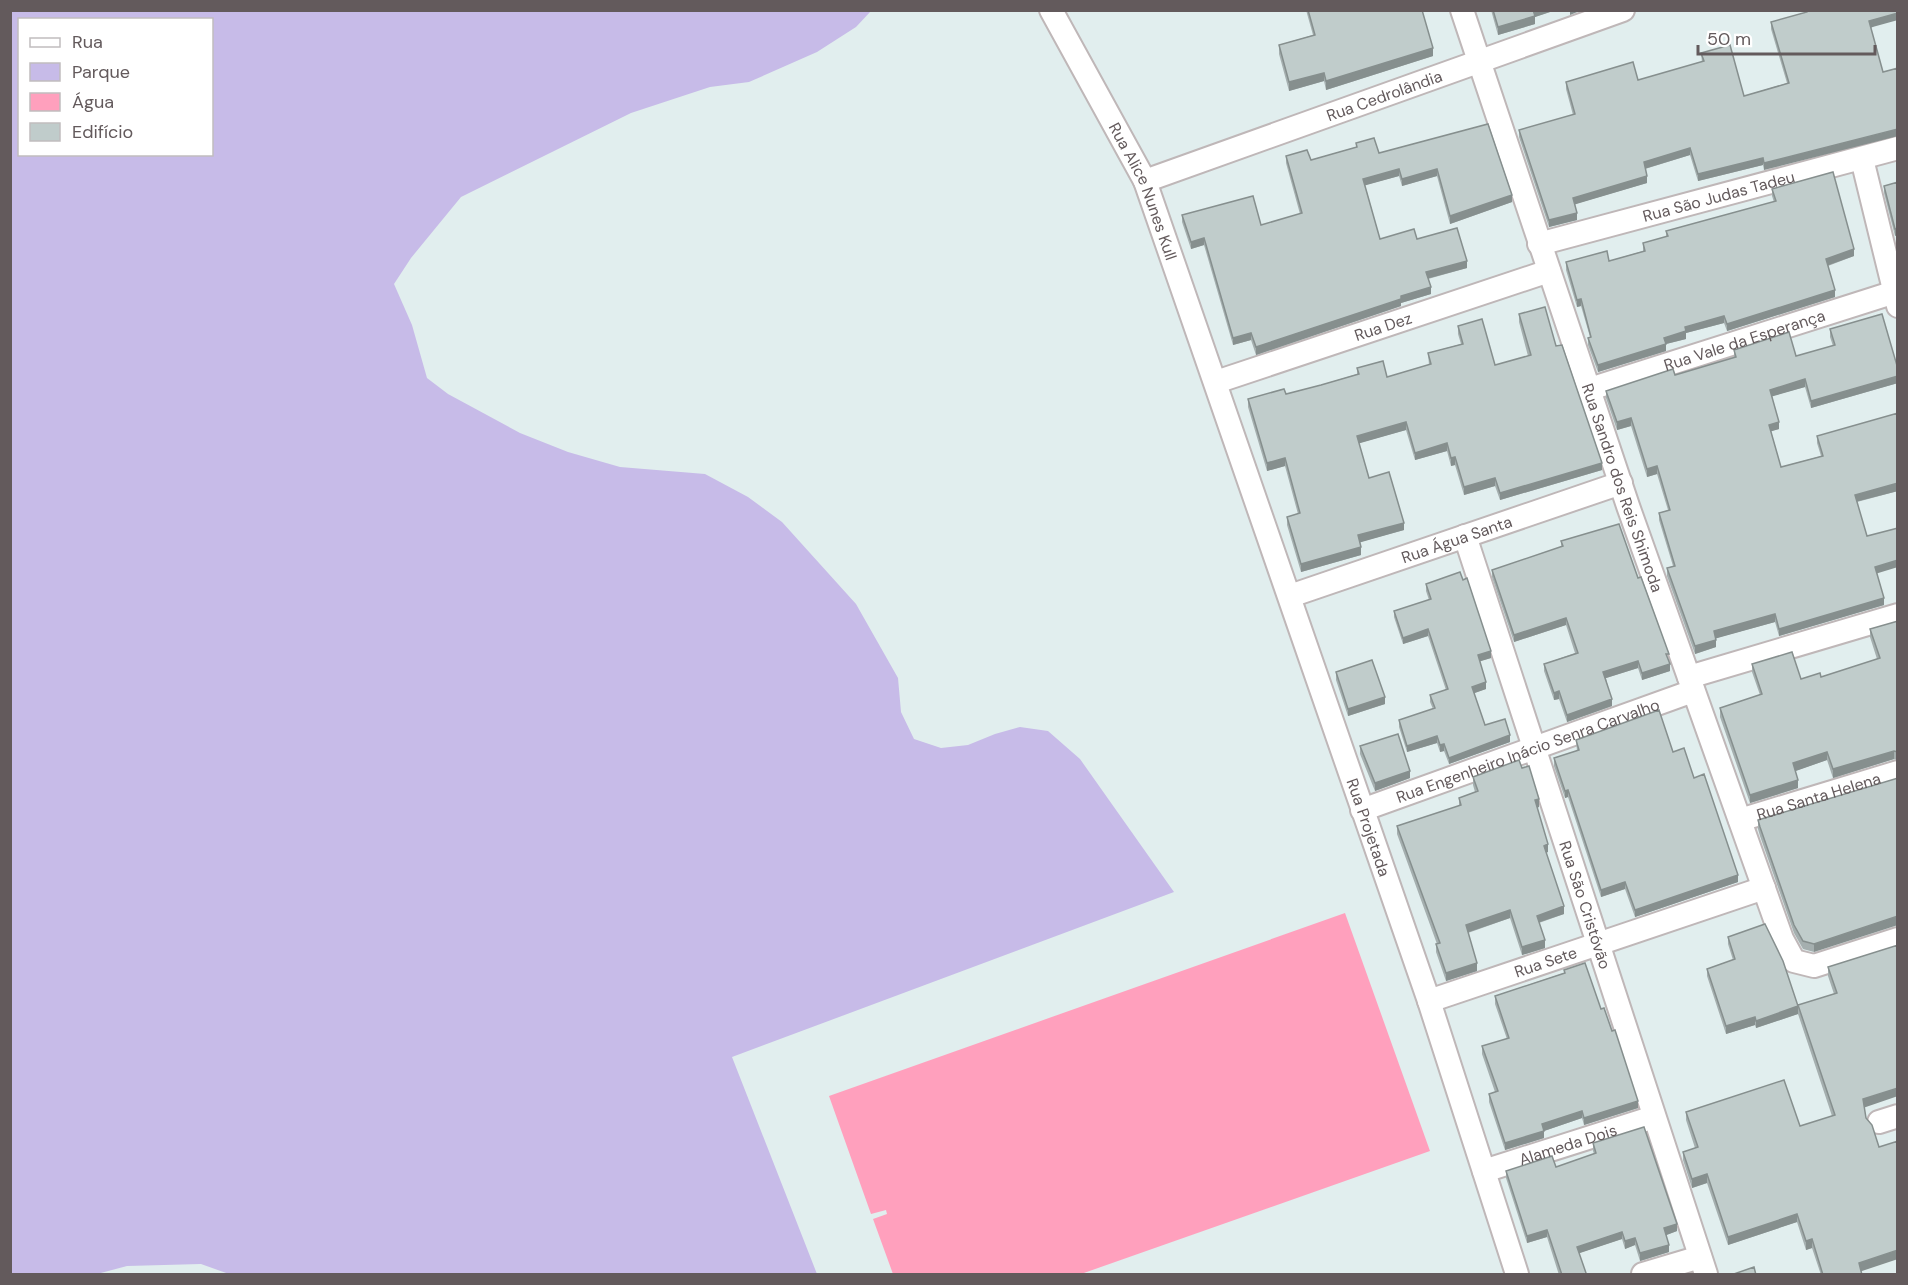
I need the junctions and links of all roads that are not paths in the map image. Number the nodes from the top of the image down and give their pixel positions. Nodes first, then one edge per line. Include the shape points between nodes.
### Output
1 (1051, 10) edge
2 (1462, 10) edge
3 (1618, 11) edge
4 (1479, 61) junction
5 (1898, 148) edge
6 (1862, 159) junction
7 (1145, 181) junction
8 (1539, 244) junction
9 (1549, 271) junction
10 (1896, 296) edge
11 (1215, 382) junction
12 (1590, 389) junction
13 (1621, 483) junction
14 (1465, 536) junction
15 (1290, 596) junction
16 (1898, 615) edge
17 (1691, 684) junction
18 (1535, 747) junction
19 (1898, 772) edge
20 (1362, 810) junction
21 (1740, 820) junction
22 (1764, 888) junction
23 (1898, 939) edge
24 (1600, 945) junction
25 (1429, 1001) junction
26 (1654, 1117) junction
27 (1484, 1171) junction
28 (1703, 1266) edge
29 (1517, 1275) edge
30 (1643, 1275) edge

1 - 7 street, Rua Alice Nunes Kull
2 - 4 street, Rua Sandro dos Reis Shimoda
3 - 4 street, Rua Cedrolândia
4 - 7 street, Rua Cedrolândia
4 - 8 street, Rua Sandro dos Reis Shimoda
5 - 6 street, Rua São Judas Tadeu
6 - 8 street, Rua São Judas Tadeu
6 - 10 street
7 - 11 street, Rua Alice Nunes Kull
8 - 9 street, Rua Sandro dos Reis Shimoda
9 - 11 street, Rua Dez
9 - 12 street, Rua Sandro dos Reis Shimoda
10 - 12 street, Rua Vale da Esperança
11 - 15 street, Rua Projetada
12 - 13 street, Rua Sandro dos Reis Shimoda
13 - 14 street, Rua Água Santa
13 - 17 street, Rua Sandro dos Reis Shimoda
14 - 15 street, Rua Água Santa
14 - 18 street, Rua São Cristóvão
15 - 20 street, Rua Projetada
16 - 17 street, Rua Engenheiro Inácio Senra Carvalho
17 - 18 street, Rua Engenheiro Inácio Senra Carvalho
17 - 21 street, Rua Sandro dos Reis Shimoda
18 - 20 street, Rua Engenheiro Inácio Senra Carvalho
18 - 24 street, Rua São Cristóvão
19 - 21 street, Rua Santa Helena
20 - 25 street, Rua Projetada
21 - 22 street, Rua Sandro dos Reis Shimoda
22 - 23 street, Rua Sandro dos Reis Shimoda via 1794,961 1814,966
22 - 24 street, Rua Sete
24 - 25 street, Rua Sete
24 - 26 street, Rua São Cristóvão
25 - 27 street, Rua Projetada
26 - 27 street, Alameda Dois
26 - 28 street, Rua São Cristóvão
27 - 29 street, Rua Projetada
28 - 30 street

